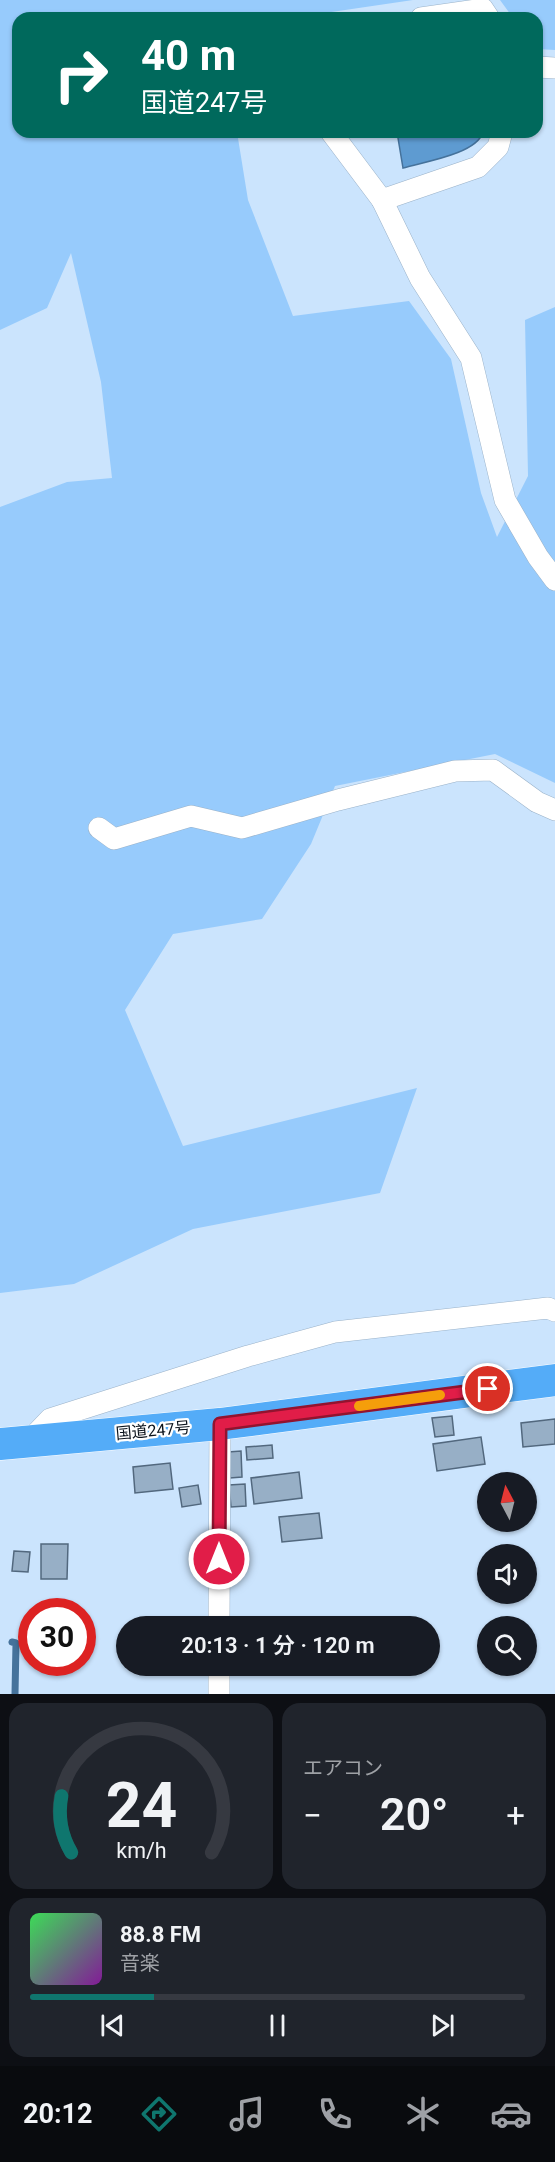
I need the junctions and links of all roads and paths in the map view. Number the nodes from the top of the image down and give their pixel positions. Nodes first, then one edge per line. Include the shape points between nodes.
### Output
1 (462, 12) edge
2 (485, 12) edge
3 (336, 138) edge
4 (500, 138) edge
5 (382, 200) junction
6 (555, 580) edge
7 (555, 810) edge
8 (99, 828) dead end
9 (553, 1308) edge
10 (555, 1380) edge
11 (220, 1424) junction
12 (14, 1442) edge
13 (219, 1616) edge
14 (219, 1676) edge
15 (219, 1694) edge

1 - 2 street
3 - 5 street
4 - 5 street via 498,147 478,166
5 - 6 street via 420,278 471,358 505,500
7 - 8 street via 537,802 493,770 455,771 242,828 191,816 114,839
9 - 12 street via 335,1332 50,1419
10 - 11 highway, 国道247号
11 - 12 highway, 国道247号
11 - 13 street
14 - 15 street

